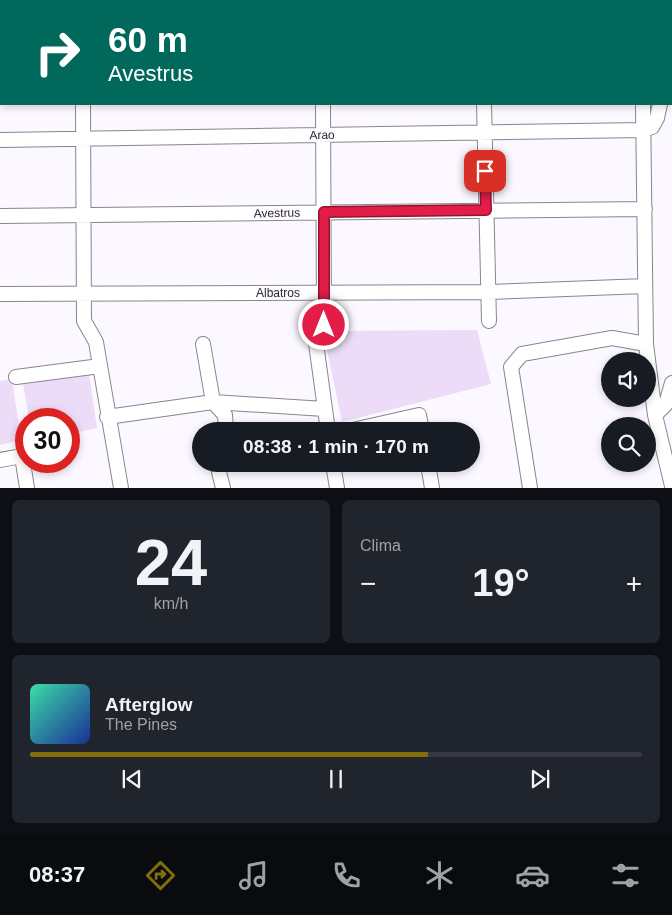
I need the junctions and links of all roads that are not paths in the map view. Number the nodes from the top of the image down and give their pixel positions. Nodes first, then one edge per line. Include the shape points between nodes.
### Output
1 (83, 105) edge
2 (323, 105) edge
3 (484, 105) edge
4 (643, 105) edge
5 (660, 105) edge
6 (643, 130) junction
7 (484, 132) junction
8 (323, 135) junction
9 (84, 139) junction
10 (0, 140) edge
11 (645, 208) junction
12 (486, 210) junction
13 (324, 212) junction
14 (83, 215) junction
15 (0, 216) edge
16 (645, 286) junction
17 (488, 292) junction
18 (324, 293) junction
19 (0, 294) edge
20 (83, 294) junction
21 (489, 321) dead end
22 (203, 344) dead end
23 (646, 344) junction
24 (100, 366) junction
25 (16, 376) dead end
26 (672, 383) edge
27 (213, 402) junction
28 (325, 408) junction
29 (655, 415) junction
30 (107, 417) junction
31 (225, 422) edge
32 (327, 422) edge
33 (388, 422) edge
34 (420, 422) edge
35 (0, 460) edge
36 (219, 472) edge
37 (334, 472) edge
38 (429, 472) edge
39 (672, 486) edge
40 (27, 488) edge
41 (121, 488) edge
42 (223, 488) edge
43 (337, 488) edge
44 (432, 488) edge
45 (530, 488) edge

1 - 9 street
2 - 8 street
3 - 7 street
4 - 6 street
5 - 6 street via 652,127
6 - 7 street, Arao
6 - 11 street
7 - 8 street, Arao
7 - 12 street
8 - 9 street, Arao
8 - 13 street
9 - 10 street, Arao
9 - 14 street
11 - 12 street, Avestrus
11 - 16 street
12 - 13 street, Avestrus
12 - 17 street
13 - 14 street, Avestrus
13 - 18 street
14 - 15 street, Avestrus
14 - 20 street
16 - 17 street, Albatros
16 - 23 street
17 - 18 street, Albatros
17 - 21 street
18 - 20 street, Albatros
18 - 28 street via 324,325 315,336
19 - 20 street, Albatros
20 - 24 street via 84,321 96,342
22 - 27 street
23 - 29 street
23 - 45 street via 612,338 522,354 515,360 511,367 513,388
24 - 25 street
24 - 30 street
26 - 29 street via 666,404
27 - 28 street
27 - 30 street
27 - 31 street via 225,415
28 - 32 street
29 - 39 street
30 - 41 street
33 - 34 street via 419,415
35 - 40 street via 22,456
36 - 42 street
37 - 43 street
38 - 44 street

